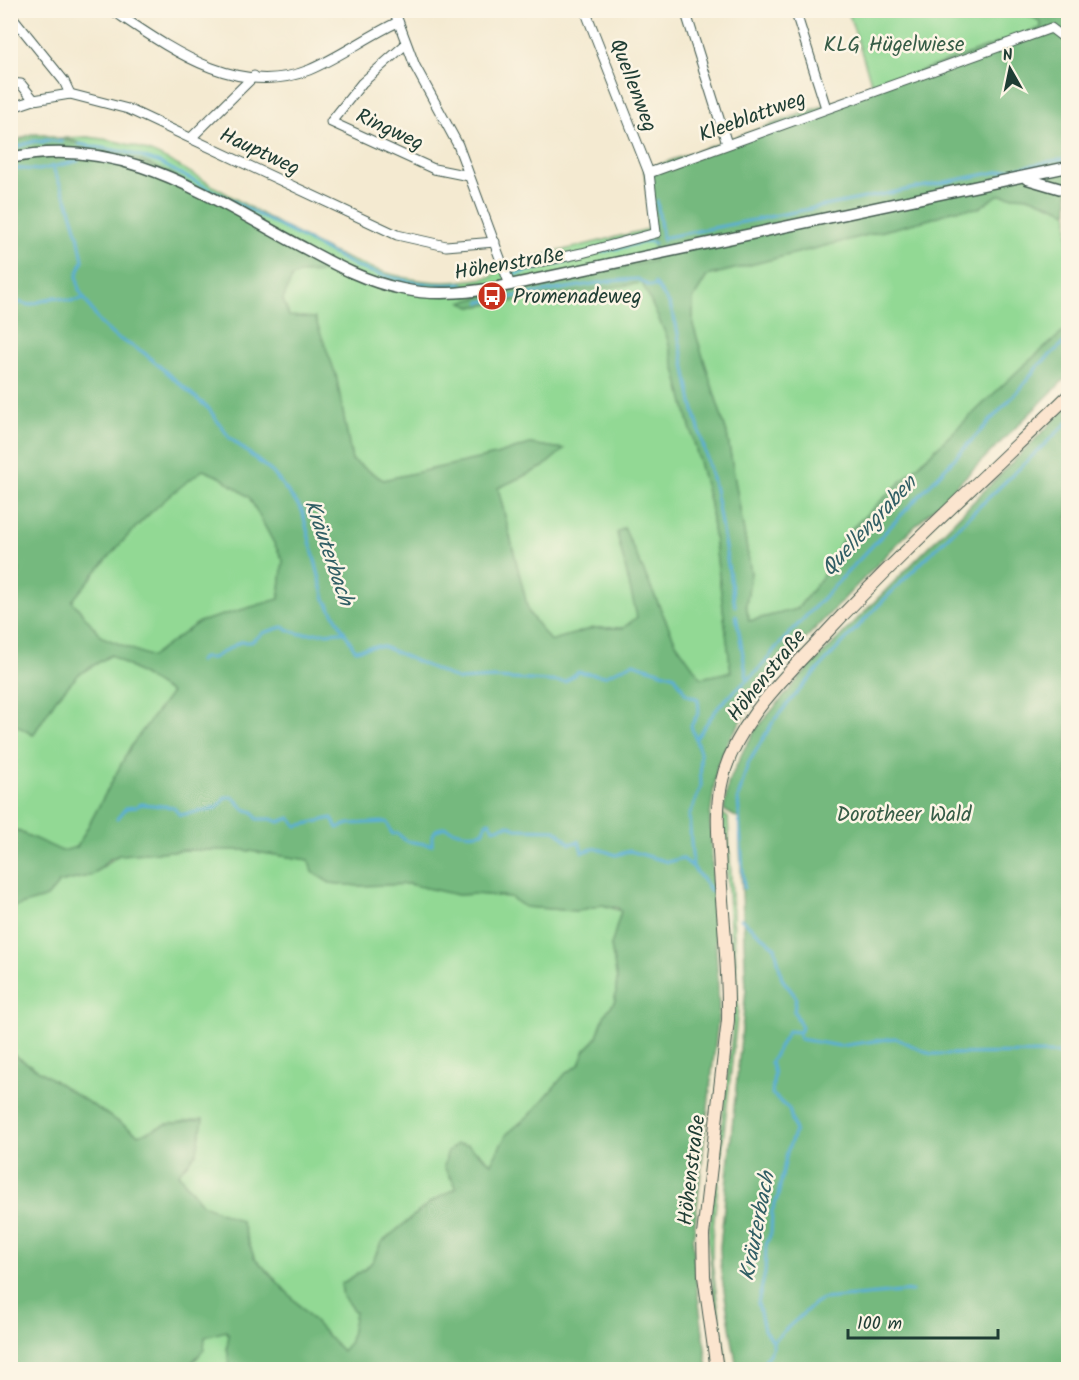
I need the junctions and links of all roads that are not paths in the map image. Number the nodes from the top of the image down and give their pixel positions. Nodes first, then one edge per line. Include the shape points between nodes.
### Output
1 (112, 10) edge
2 (394, 10) edge
3 (585, 10) edge
4 (685, 10) edge
5 (795, 10) edge
6 (10, 14) edge
7 (398, 22) junction
8 (1068, 41) edge
9 (406, 45) junction
10 (254, 76) junction
11 (10, 83) edge
12 (70, 94) junction
13 (34, 100) junction
14 (10, 108) edge
15 (826, 108) junction
16 (191, 138) junction
17 (727, 144) junction
18 (10, 158) edge
19 (1068, 167) edge
20 (649, 173) junction
21 (469, 176) junction
22 (1018, 178) junction
23 (1068, 191) edge
24 (495, 242) junction
25 (505, 269) junction
26 (510, 285) junction
27 (1068, 396) edge
28 (717, 1370) edge

1 - 10 street via 178,54 222,72
2 - 7 street
3 - 20 street, Quellenweg
4 - 17 street
5 - 15 street
6 - 12 street
7 - 9 street
7 - 10 street via 311,69 278,77
8 - 15 street, Kleeblattweg via 1051,28
9 - 21 street via 458,145
9 - 21 street, Ringweg via 362,83 331,122 434,169
10 - 16 street
11 - 13 street via 21,84
12 - 13 street, Hauptweg
12 - 16 street, Hauptweg via 128,109
13 - 14 street, Hauptweg
15 - 17 street, Kleeblattweg
16 - 24 street, Hauptweg via 397,235 446,246
17 - 20 street, Kleeblattweg
18 - 26 street, Höhenstraße via 75,152 139,166 172,179 340,268 385,285 454,293
19 - 22 street
20 - 25 street via 656,233 582,254
21 - 24 street
22 - 23 street, Höhenstraße
22 - 26 street, Höhenstraße
24 - 25 street
25 - 26 street
27 - 28 main road, Höhenstraße via 871,585 801,660 749,723 732,752 720,787 718,824 728,1020 702,1249

